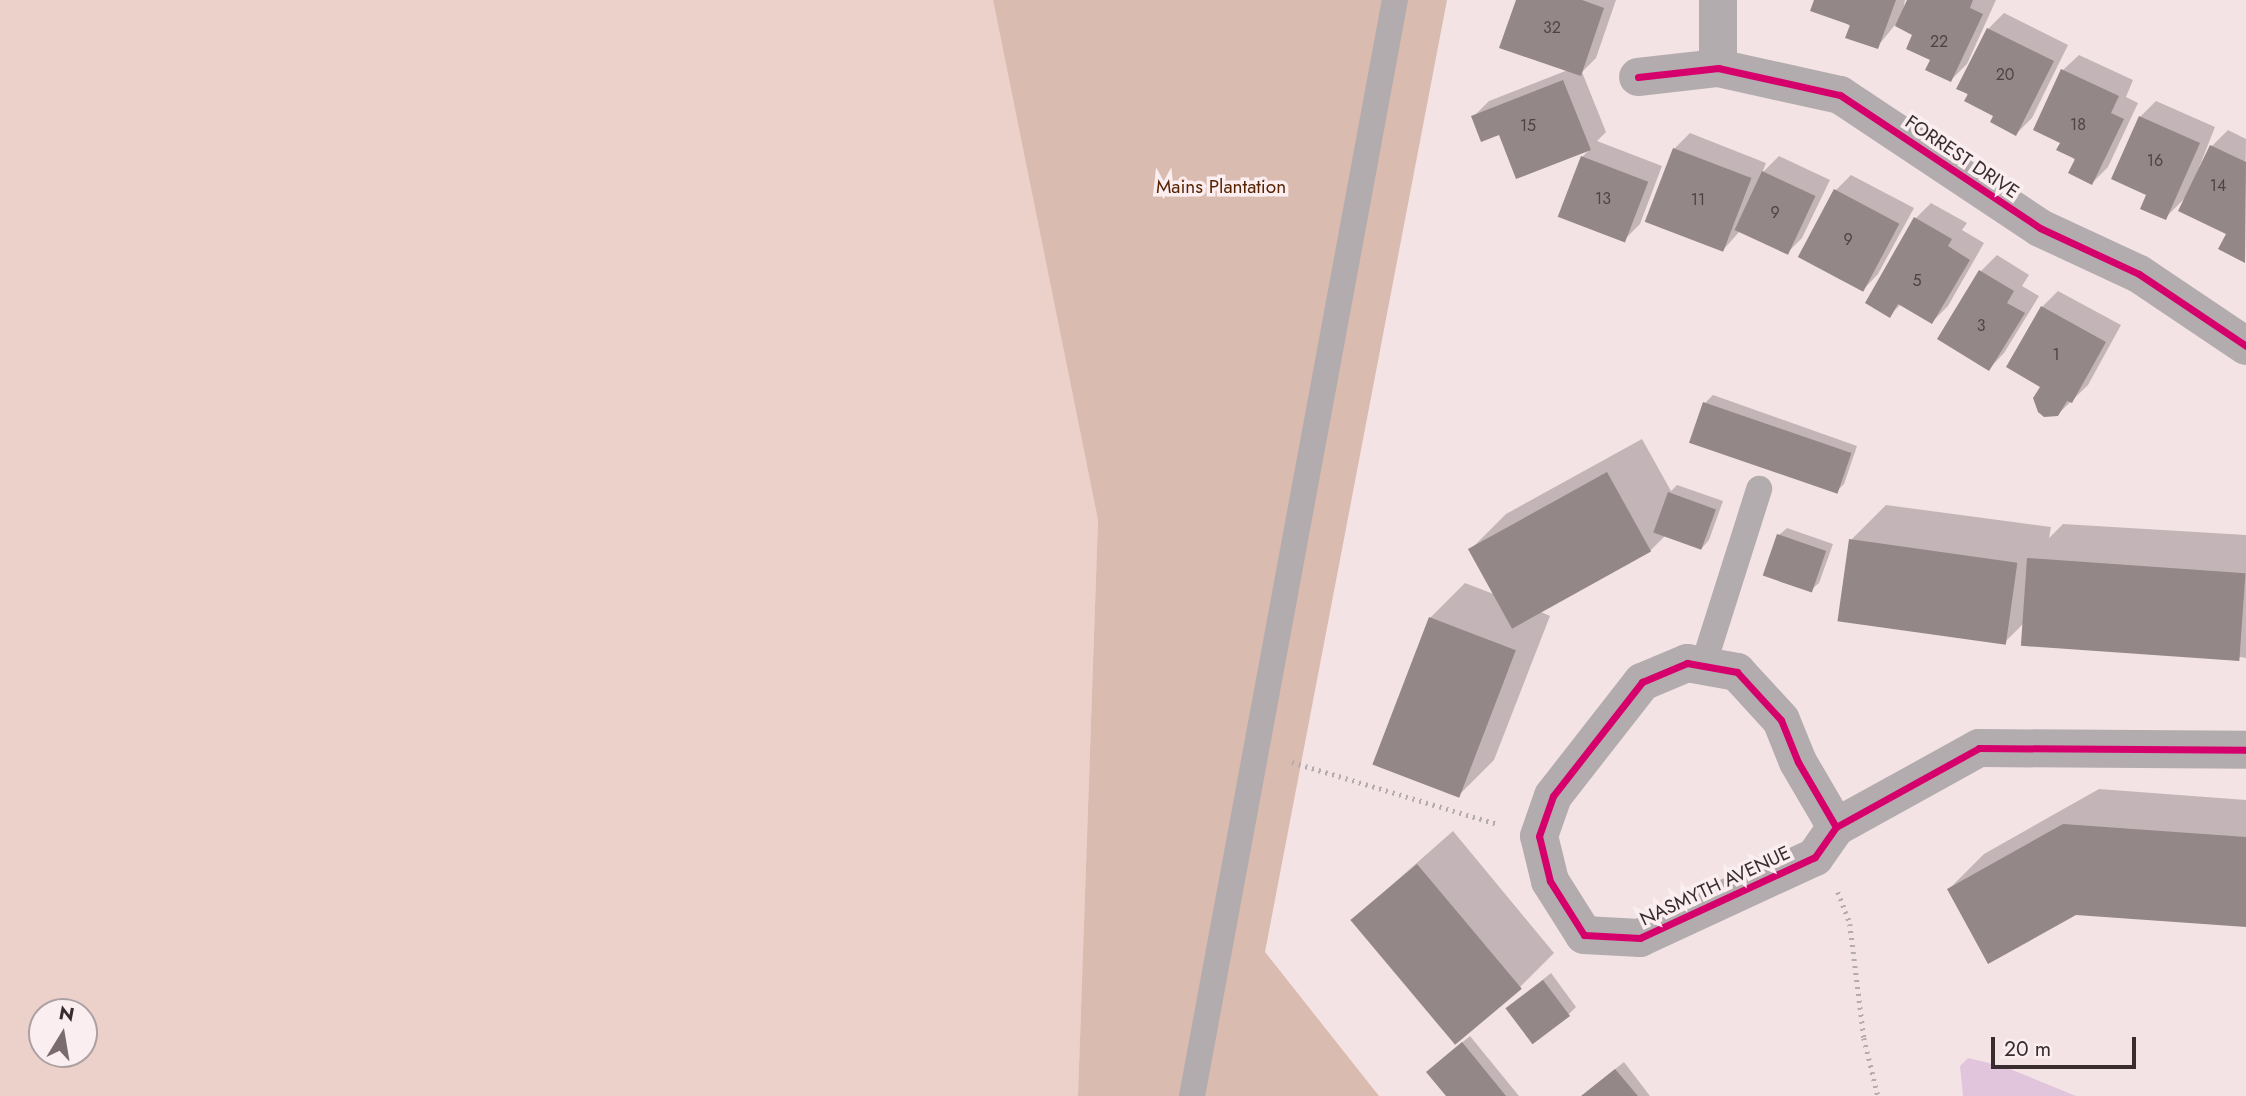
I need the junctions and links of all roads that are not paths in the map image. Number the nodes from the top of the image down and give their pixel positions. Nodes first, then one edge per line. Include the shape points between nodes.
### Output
1 (1395, 0) edge
2 (1718, 0) edge
3 (1718, 68) junction
4 (1639, 77) dead end
5 (2246, 346) edge
6 (1759, 489) dead end
7 (1703, 666) junction
8 (2246, 750) edge
9 (1836, 827) junction
10 (1192, 1096) edge

1 - 10 lane
2 - 3 street
3 - 4 street, FORREST DRIVE
3 - 5 street, FORREST DRIVE via 1840,95 2040,228 2139,274
6 - 7 lane
7 - 9 street via 1737,672 1781,720 1798,762
7 - 9 street, NASMYTH AVENUE via 1687,663 1642,682 1553,796 1539,836 1550,881 1584,935 1640,938 1815,857
8 - 9 street, NASMYTH AVENUE via 1979,748

